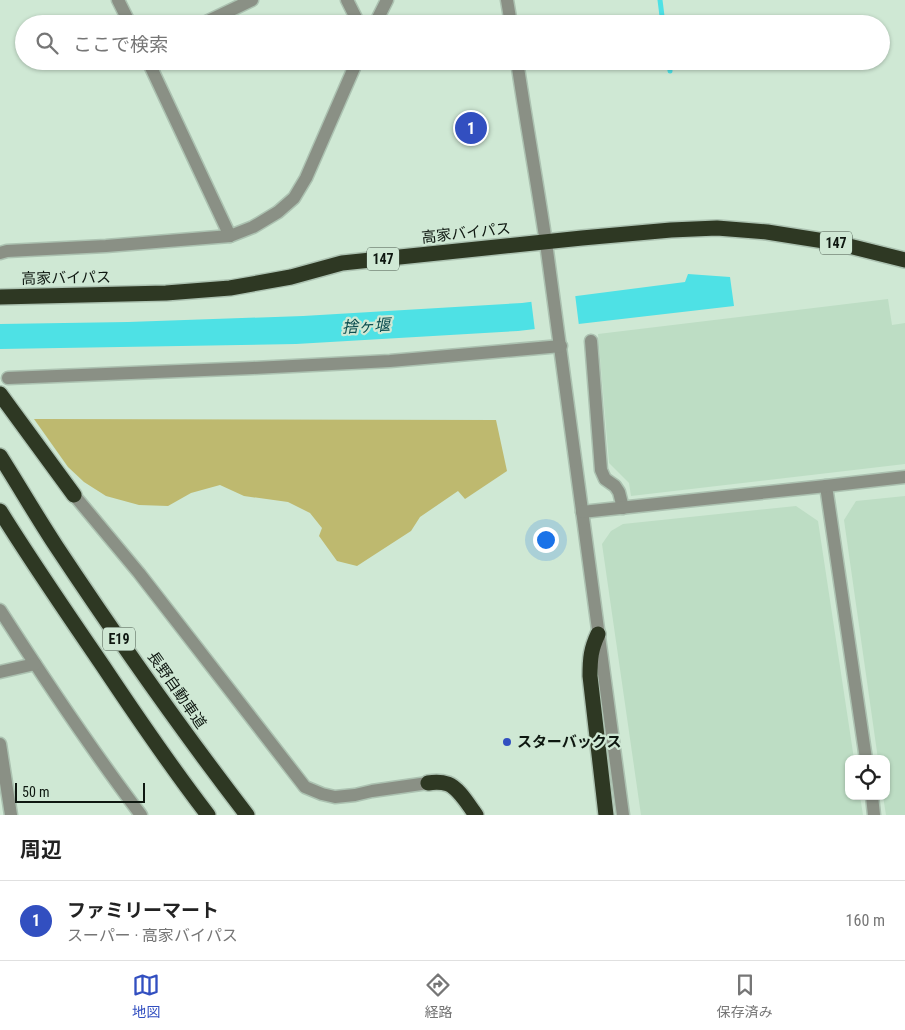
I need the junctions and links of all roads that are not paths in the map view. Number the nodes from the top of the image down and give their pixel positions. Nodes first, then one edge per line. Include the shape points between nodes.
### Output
1 (118, 0) edge
2 (252, 0) edge
3 (347, 0) edge
4 (387, 0) edge
5 (507, 0) edge
6 (126, 15) edge
7 (221, 15) edge
8 (354, 15) edge
9 (380, 15) edge
10 (510, 15) edge
11 (152, 70) edge
12 (353, 70) edge
13 (518, 70) edge
14 (230, 236) junction
15 (546, 242) junction
16 (0, 252) edge
17 (905, 260) edge
18 (0, 297) edge
19 (591, 341) dead end
20 (560, 342) junction
21 (8, 378) dead end
22 (0, 394) edge
23 (0, 456) edge
24 (905, 476) edge
25 (826, 486) junction
26 (74, 494) joint
27 (623, 508) junction
28 (0, 511) edge
29 (582, 512) junction
30 (0, 610) edge
31 (598, 634) junction
32 (35, 664) junction
33 (0, 672) edge
34 (0, 744) edge
35 (865, 755) edge
36 (428, 782) joint
37 (872, 800) edge
38 (11, 815) edge
39 (141, 815) edge
40 (208, 815) edge
41 (247, 815) edge
42 (476, 815) edge
43 (606, 815) edge
44 (623, 815) edge
45 (874, 815) edge

1 - 6 street
2 - 7 street
3 - 8 street
4 - 9 street
5 - 10 street
11 - 14 street
12 - 14 street via 306,178 294,198 278,212
13 - 15 street
14 - 16 street
15 - 17 highway, 高家バイパス / 147 via 717,228 837,243
15 - 18 highway, 高家バイパス / 147 via 342,263 291,277 230,288 166,294
15 - 20 street
19 - 27 street via 601,470 605,479 619,492
20 - 21 street via 390,361
20 - 29 street
22 - 26 highway
23 - 41 highway, 長野自動車道 / E19 via 149,682
24 - 25 street
25 - 27 street
25 - 35 street
26 - 36 street via 306,786 335,797
27 - 29 street
28 - 40 highway, E19 via 125,700
29 - 31 street
30 - 32 street
31 - 43 highway via 592,646 590,676
31 - 44 street
32 - 33 street
32 - 39 street
34 - 38 street
36 - 42 highway via 449,784
37 - 45 street

